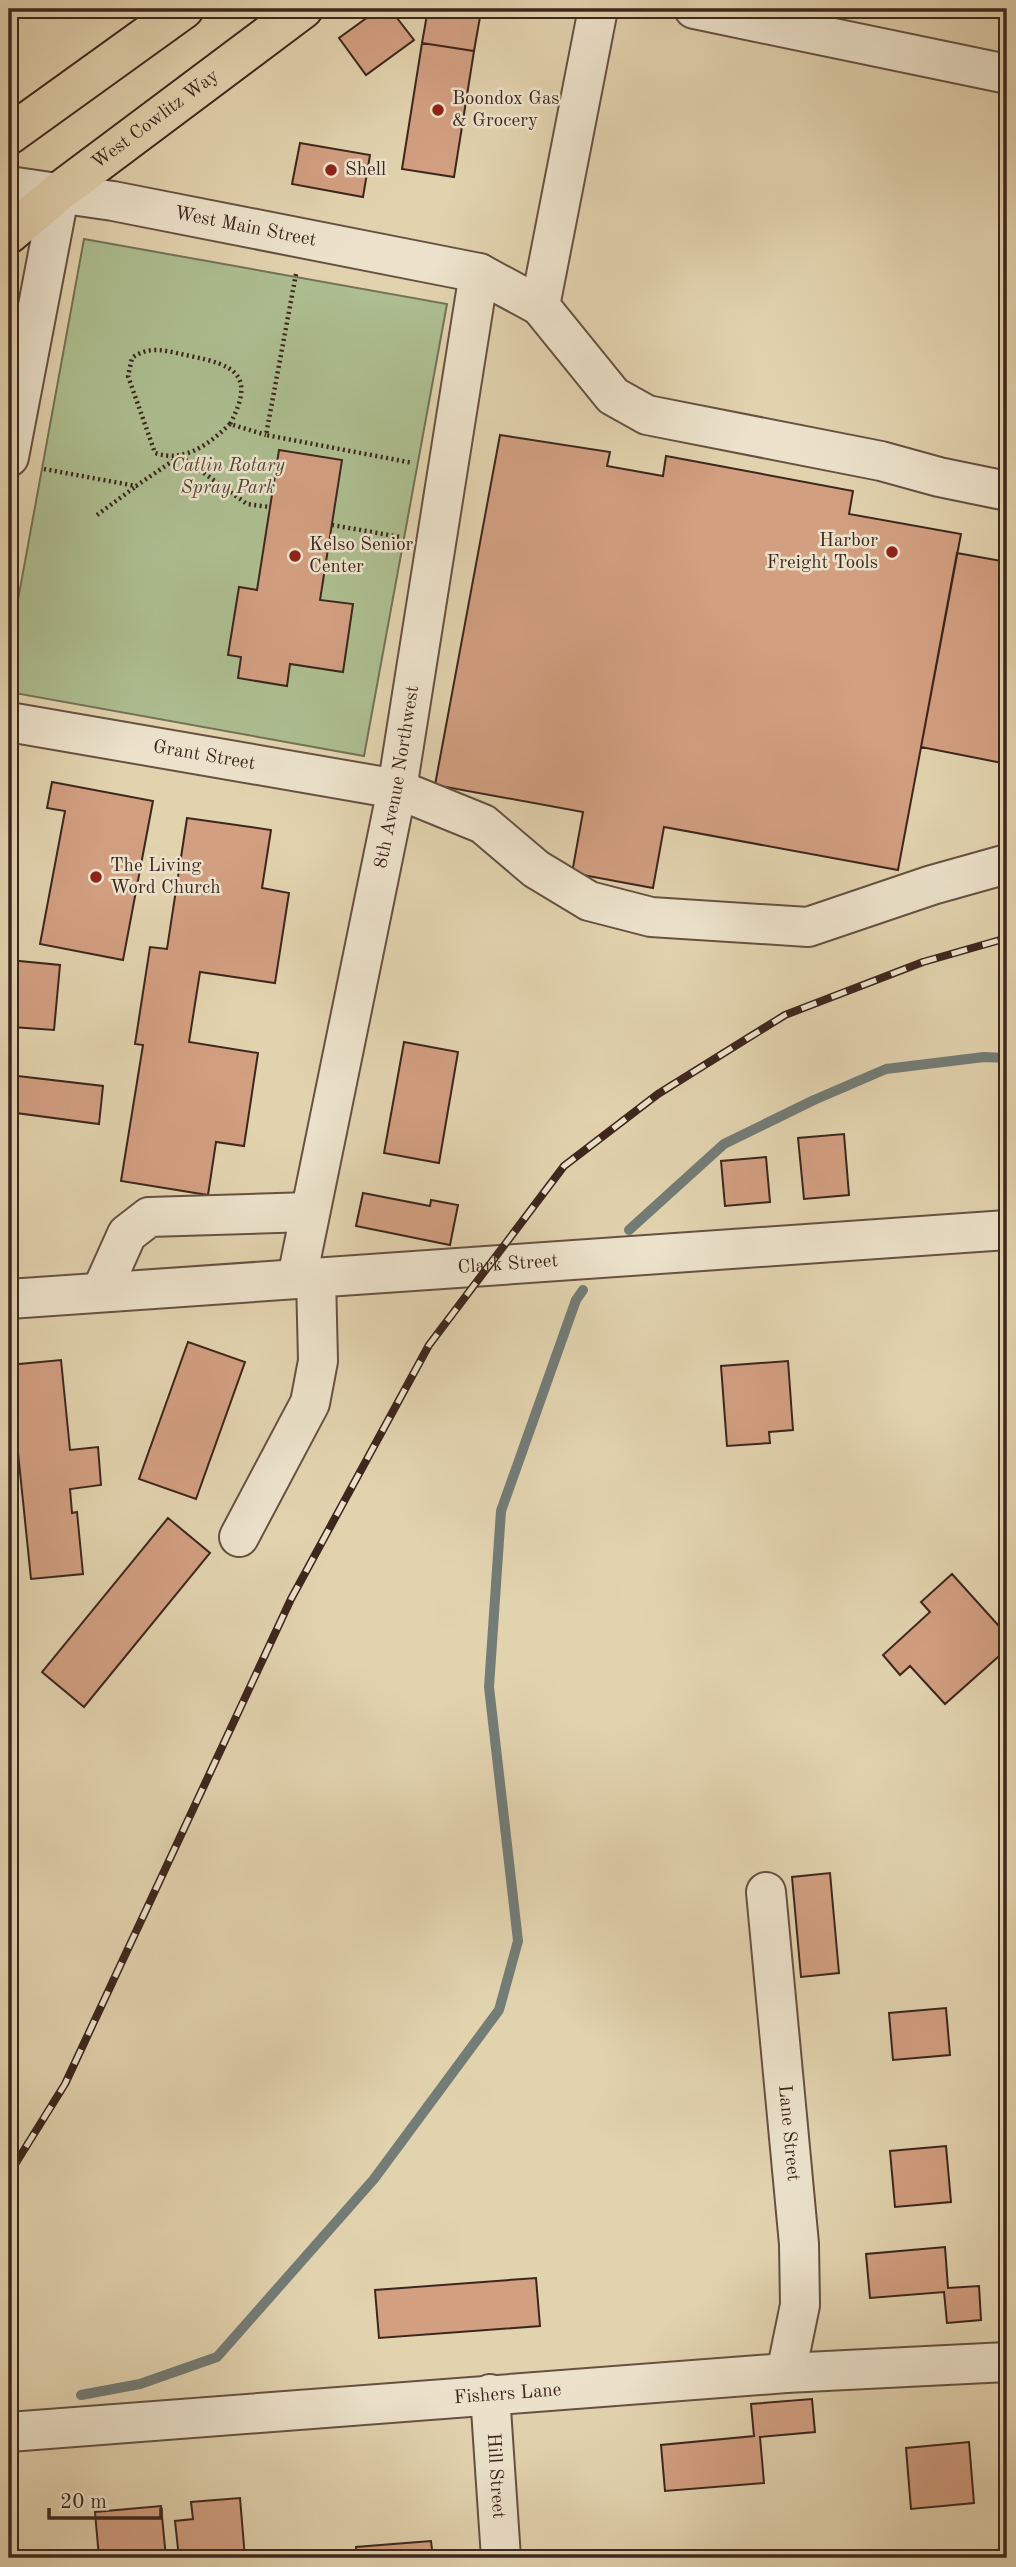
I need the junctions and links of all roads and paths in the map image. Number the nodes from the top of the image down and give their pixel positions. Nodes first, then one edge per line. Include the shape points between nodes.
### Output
1 (184, 9) edge
2 (303, 9) edge
3 (598, 9) edge
4 (694, 9) edge
5 (1007, 74) edge
6 (9, 135) edge
7 (9, 186) edge
8 (60, 191) junction
9 (9, 234) edge
10 (303, 239) junction
11 (479, 273) junction
12 (540, 306) junction
13 (230, 424) junction
14 (266, 435) junction
15 (180, 456) junction
16 (21, 462) edge
17 (448, 470) junction
18 (136, 486) junction
19 (1007, 491) edge
20 (270, 507) dead end
21 (97, 515) dead end
22 (332, 524) dead end
23 (437, 543) junction
24 (9, 722) edge
25 (397, 789) junction
26 (1007, 864) edge
27 (309, 1212) junction
28 (1007, 1230) edge
29 (307, 1277) junction
30 (101, 1292) junction
31 (9, 1299) edge
32 (239, 1536) dead end
33 (766, 1892) dead end
34 (1007, 2362) edge
35 (786, 2373) junction
36 (490, 2393) junction
37 (9, 2432) edge
38 (501, 2558) edge

1 - 6 main road
2 - 8 main road, West Cowlitz Way
3 - 12 street
4 - 5 street
7 - 8 street, West Main Street
8 - 9 main road, West Cowlitz Way
8 - 10 street, West Main Street
8 - 16 street
10 - 11 street, West Main Street
10 - 14 path
11 - 12 street, West Main Street
11 - 17 street, 8th Avenue Northwest
12 - 19 street via 613,396 647,415 870,458
13 - 14 path
13 - 15 path via 215,439
13 - 15 path via 240,397 240,379 233,369 220,362 158,350 138,354 128,366 128,376 149,443 155,453
14 - 17 path
15 - 18 path
15 - 20 path via 247,504
16 - 18 path
17 - 23 street, 8th Avenue Northwest
18 - 21 path
22 - 23 path
23 - 25 street, 8th Avenue Northwest
24 - 25 street, Grant Street
25 - 26 street, Grant Street via 484,824 536,869 589,901 651,917 808,927
25 - 27 street, 8th Avenue Northwest
27 - 29 street, 8th Avenue Northwest
27 - 30 street via 149,1217 127,1234
28 - 29 street, Clark Street via 486,1269
29 - 30 street, Clark Street
29 - 32 street, 8th Avenue Northwest via 318,1360 310,1403
30 - 31 street, Clark Street
33 - 35 street, Lane Street via 799,2244 800,2305
34 - 35 street, Fishers Lane
35 - 36 street, Fishers Lane
36 - 37 street, Fishers Lane
36 - 38 street, Hill Street

